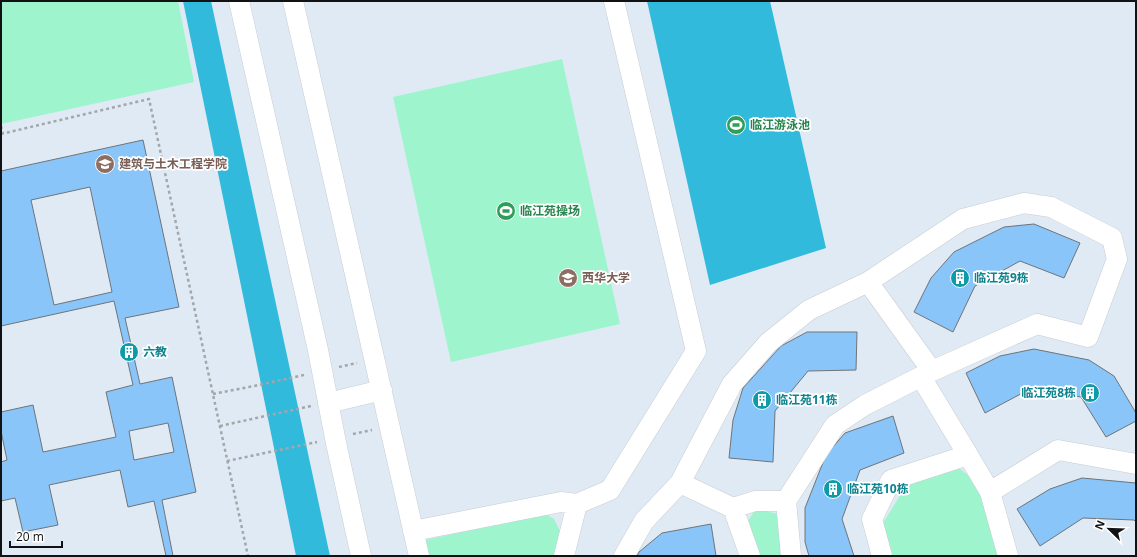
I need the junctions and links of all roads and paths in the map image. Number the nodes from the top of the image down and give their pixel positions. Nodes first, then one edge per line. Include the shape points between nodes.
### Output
1 (238, 1) edge
2 (293, 1) edge
3 (614, 1) edge
4 (1, 126) edge
5 (2, 134) edge
6 (868, 282) junction
7 (926, 374) junction
8 (301, 375) dead end
9 (382, 390) junction
10 (213, 394) junction
11 (328, 403) junction
12 (307, 407) dead end
13 (220, 426) junction
14 (314, 442) dead end
15 (968, 455) junction
16 (227, 461) junction
17 (1136, 464) edge
18 (680, 483) junction
19 (990, 492) junction
20 (786, 501) junction
21 (578, 504) junction
22 (733, 508) junction
23 (413, 531) junction
24 (248, 556) edge
25 (361, 556) edge
26 (419, 556) edge
27 (564, 556) edge
28 (624, 556) edge
29 (750, 556) edge
30 (791, 556) edge
31 (882, 556) edge
32 (1008, 556) edge

1 - 11 street
2 - 9 street
3 - 21 street via 696,351 610,490
4 - 5 path
5 - 10 path via 149,99
6 - 7 street
6 - 7 street via 963,219 1024,203 1051,207 1112,238 1117,259 1088,337 1038,324
6 - 18 street via 809,310 768,343 732,384
7 - 15 street
7 - 20 street via 865,405 835,425
8 - 10 path
9 - 11 street
9 - 23 street
10 - 13 path
11 - 25 street
12 - 13 path
13 - 16 path
14 - 16 path
15 - 19 street
15 - 31 street via 891,480 872,519
16 - 24 path
17 - 19 street via 1058,450
18 - 22 street
18 - 28 street via 644,521
19 - 32 street
20 - 22 street via 756,501
20 - 30 street
21 - 23 street via 561,502
21 - 27 street
22 - 29 street
23 - 26 street

